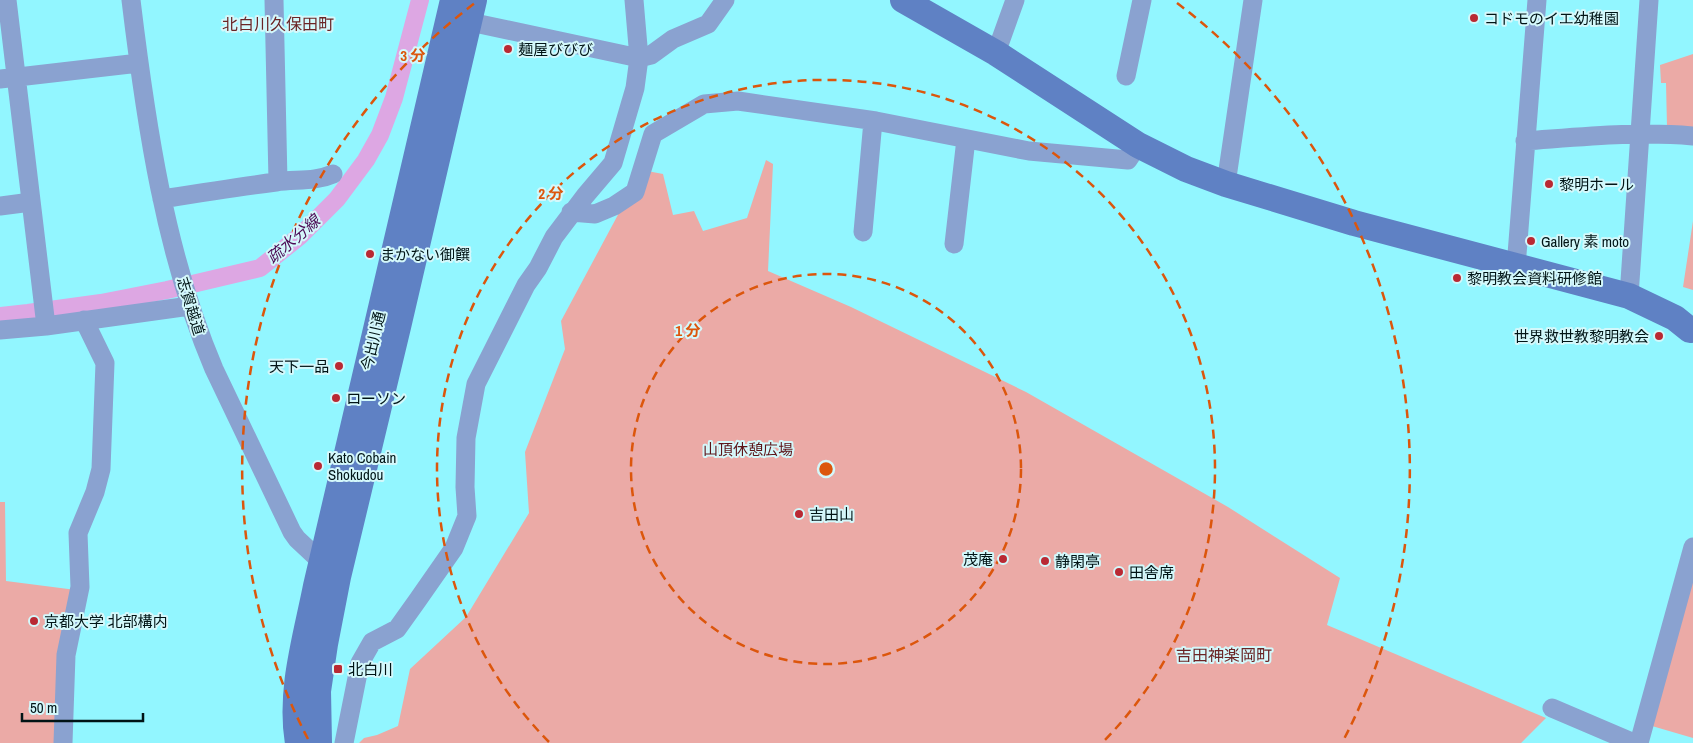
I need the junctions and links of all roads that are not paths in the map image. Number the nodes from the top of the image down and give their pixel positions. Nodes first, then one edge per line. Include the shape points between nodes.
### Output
1 (7, 0) edge
2 (132, 0) edge
3 (274, 0) edge
4 (634, 0) edge
5 (725, 0) edge
6 (903, 0) edge
7 (1015, 0) edge
8 (1142, 0) edge
9 (1253, 0) edge
10 (1537, 0) edge
11 (1649, 0) edge
12 (461, 10) edge
13 (996, 53) junction
14 (639, 58) junction
15 (139, 63) junction
16 (1126, 76) dead end
17 (8, 78) edge
18 (873, 121) junction
19 (1639, 134) junction
20 (1693, 136) edge
21 (966, 138) junction
22 (1524, 141) junction
23 (1138, 145) junction
24 (333, 174) dead end
25 (278, 181) junction
26 (1226, 184) junction
27 (162, 199) junction
28 (31, 202) junction
29 (0, 206) edge
30 (571, 212) junction
31 (863, 232) dead end
32 (954, 244) dead end
33 (1516, 267) junction
34 (1629, 296) junction
35 (190, 306) junction
36 (84, 320) junction
37 (46, 326) junction
38 (0, 330) edge
39 (1692, 331) edge
40 (1693, 547) edge
41 (329, 570) junction
42 (1552, 708) dead end
43 (63, 743) edge
44 (298, 743) edge
45 (319, 743) edge
46 (344, 743) edge
47 (1634, 743) edge
48 (1639, 743) edge

1 - 17 street
2 - 15 street, 志賀越道
3 - 25 street
4 - 14 street
5 - 14 street via 708,24 673,39 651,55
6 - 13 main road
7 - 13 street
8 - 16 street
9 - 26 street
10 - 22 street
11 - 19 street
12 - 14 street
12 - 41 main road, 今出川通 via 398,327
13 - 23 main road
14 - 30 street via 635,88 613,163
15 - 17 street
15 - 27 street, 志賀越道
17 - 28 street
18 - 21 street
18 - 30 street via 738,101 704,104 653,134 635,192 595,214
18 - 31 street
19 - 20 street
19 - 22 street
19 - 34 street
21 - 23 street via 1029,150 1128,160
21 - 32 street
22 - 33 street
23 - 26 main road
24 - 25 street via 325,178
25 - 27 street
26 - 33 main road
27 - 35 street, 志賀越道
28 - 29 street
28 - 37 street
30 - 46 street via 526,284 476,384 466,438 467,516 454,548 397,629 372,642 360,663
33 - 34 main road
34 - 39 main road via 1675,318
35 - 36 street
35 - 41 street, 志賀越道 via 214,369 292,532
36 - 37 street
36 - 43 street via 105,362 101,469 78,534 80,587 66,655
37 - 38 street
40 - 48 street
41 - 44 main road, 今出川通 via 300,670 295,728
41 - 45 main road, 今出川通 via 319,685
42 - 47 street

